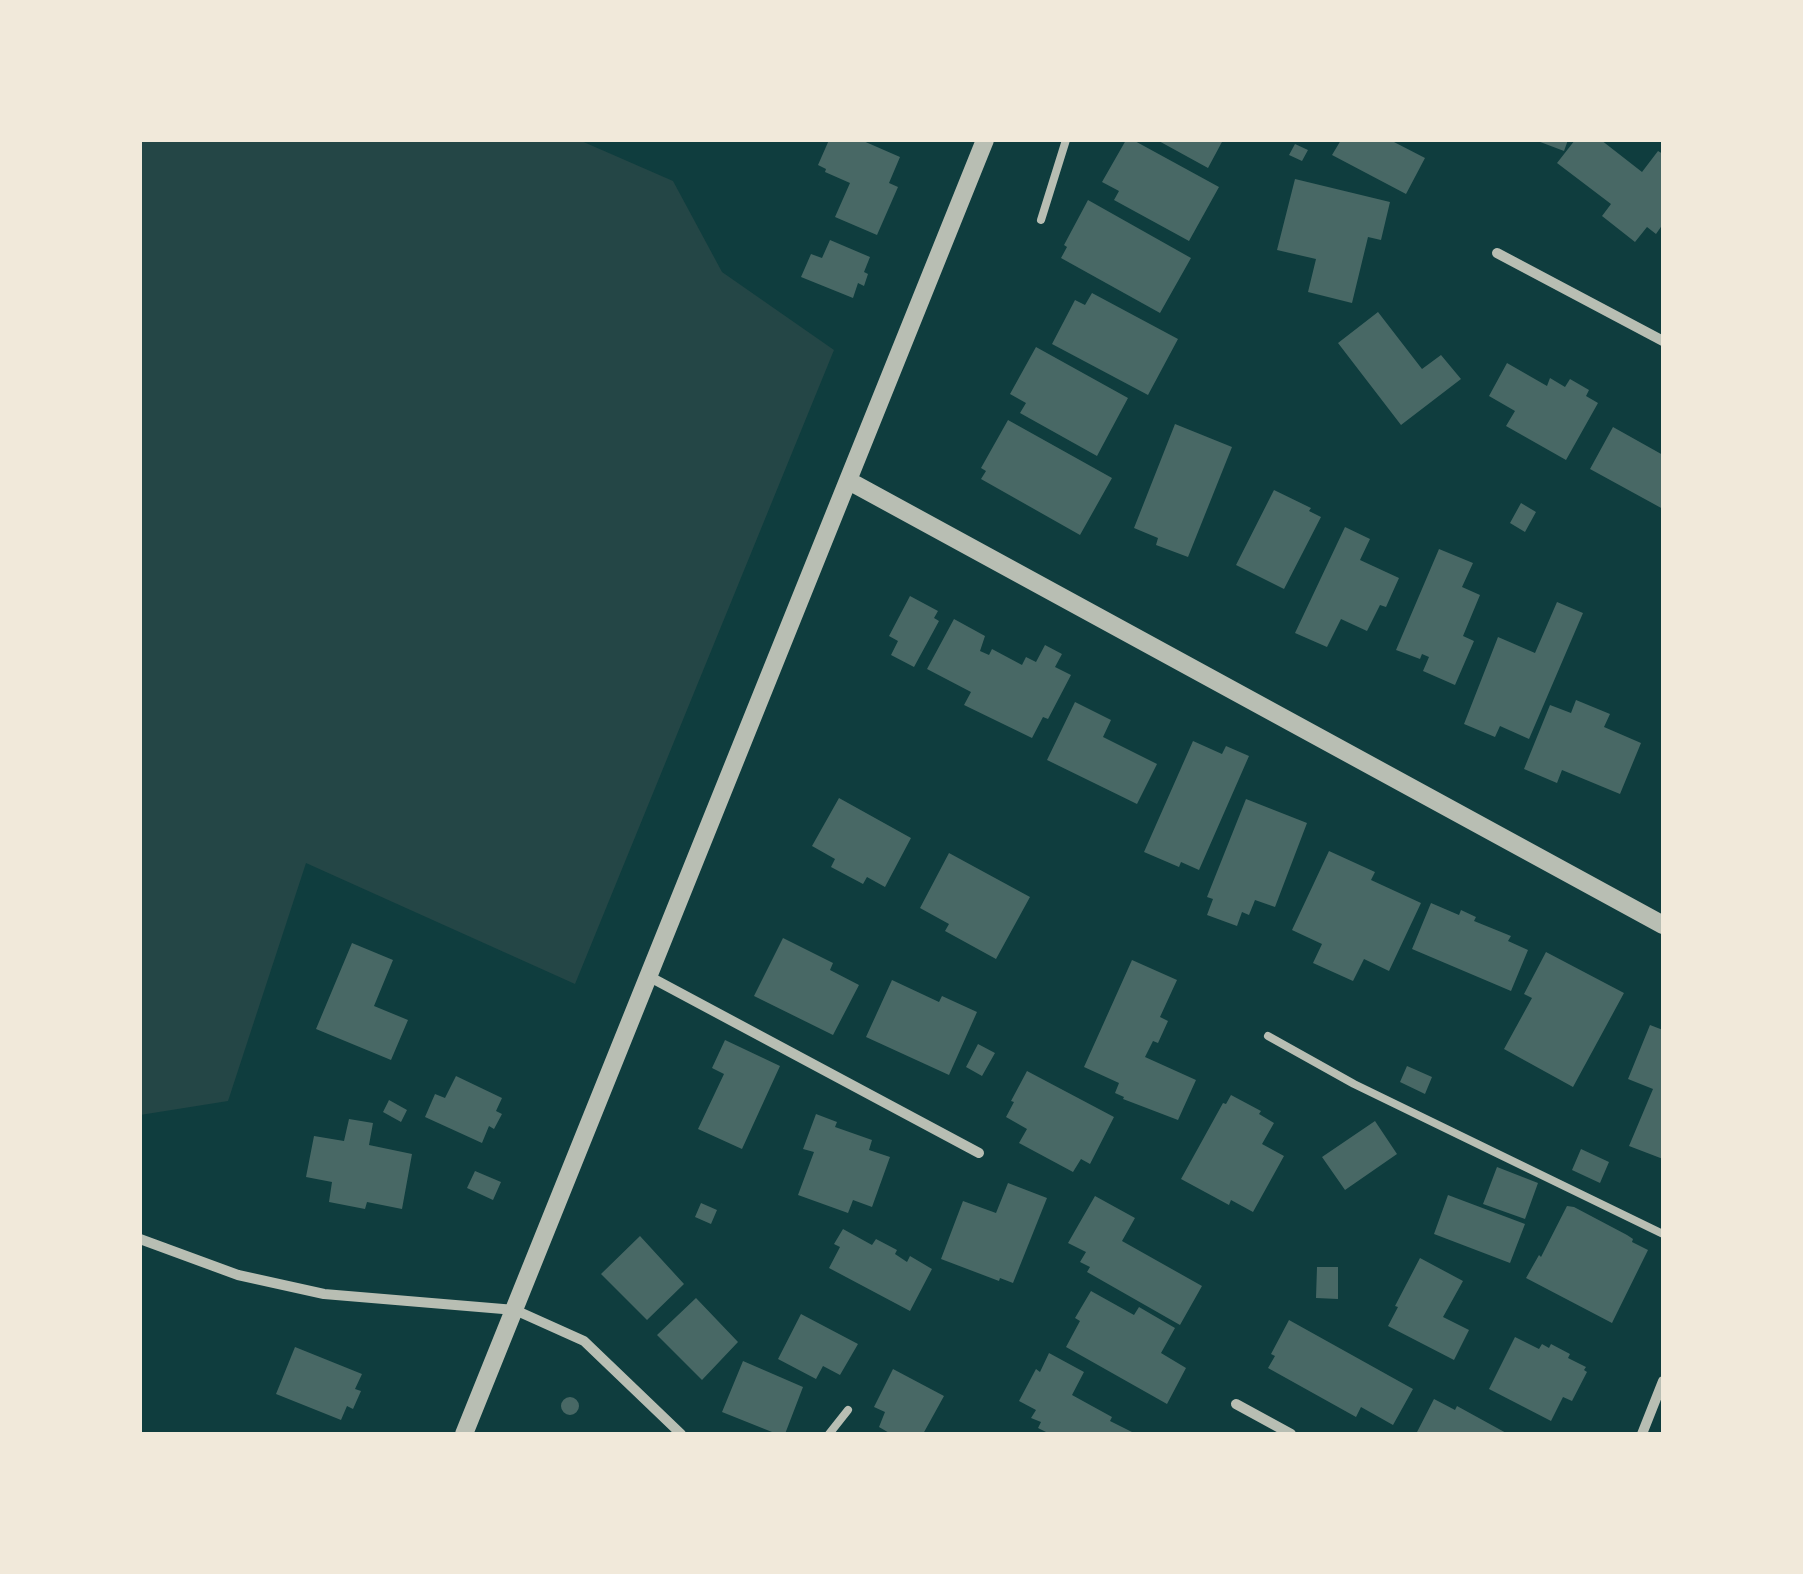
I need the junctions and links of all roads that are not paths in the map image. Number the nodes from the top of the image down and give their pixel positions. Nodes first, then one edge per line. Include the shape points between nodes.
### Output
1 (1066, 140) edge
2 (980, 142) edge
3 (1041, 220) dead end
4 (1498, 254) dead end
5 (1663, 341) edge
6 (848, 482) junction
7 (1663, 925) edge
8 (650, 977) junction
9 (1268, 1036) dead end
10 (979, 1153) dead end
11 (1663, 1234) edge
12 (140, 1239) edge
13 (515, 1310) junction
14 (1663, 1381) edge
15 (1236, 1404) dead end
16 (848, 1410) dead end
17 (464, 1434) edge
18 (682, 1434) edge
19 (829, 1434) edge
20 (1291, 1434) edge
21 (1642, 1434) edge

1 - 3 lane
2 - 6 street
4 - 5 street
6 - 7 street
6 - 8 street
8 - 10 street
8 - 13 street
9 - 11 lane
12 - 13 street via 238,1275 324,1294
13 - 17 street
13 - 18 street via 584,1341
14 - 21 street
15 - 20 street
16 - 19 lane

